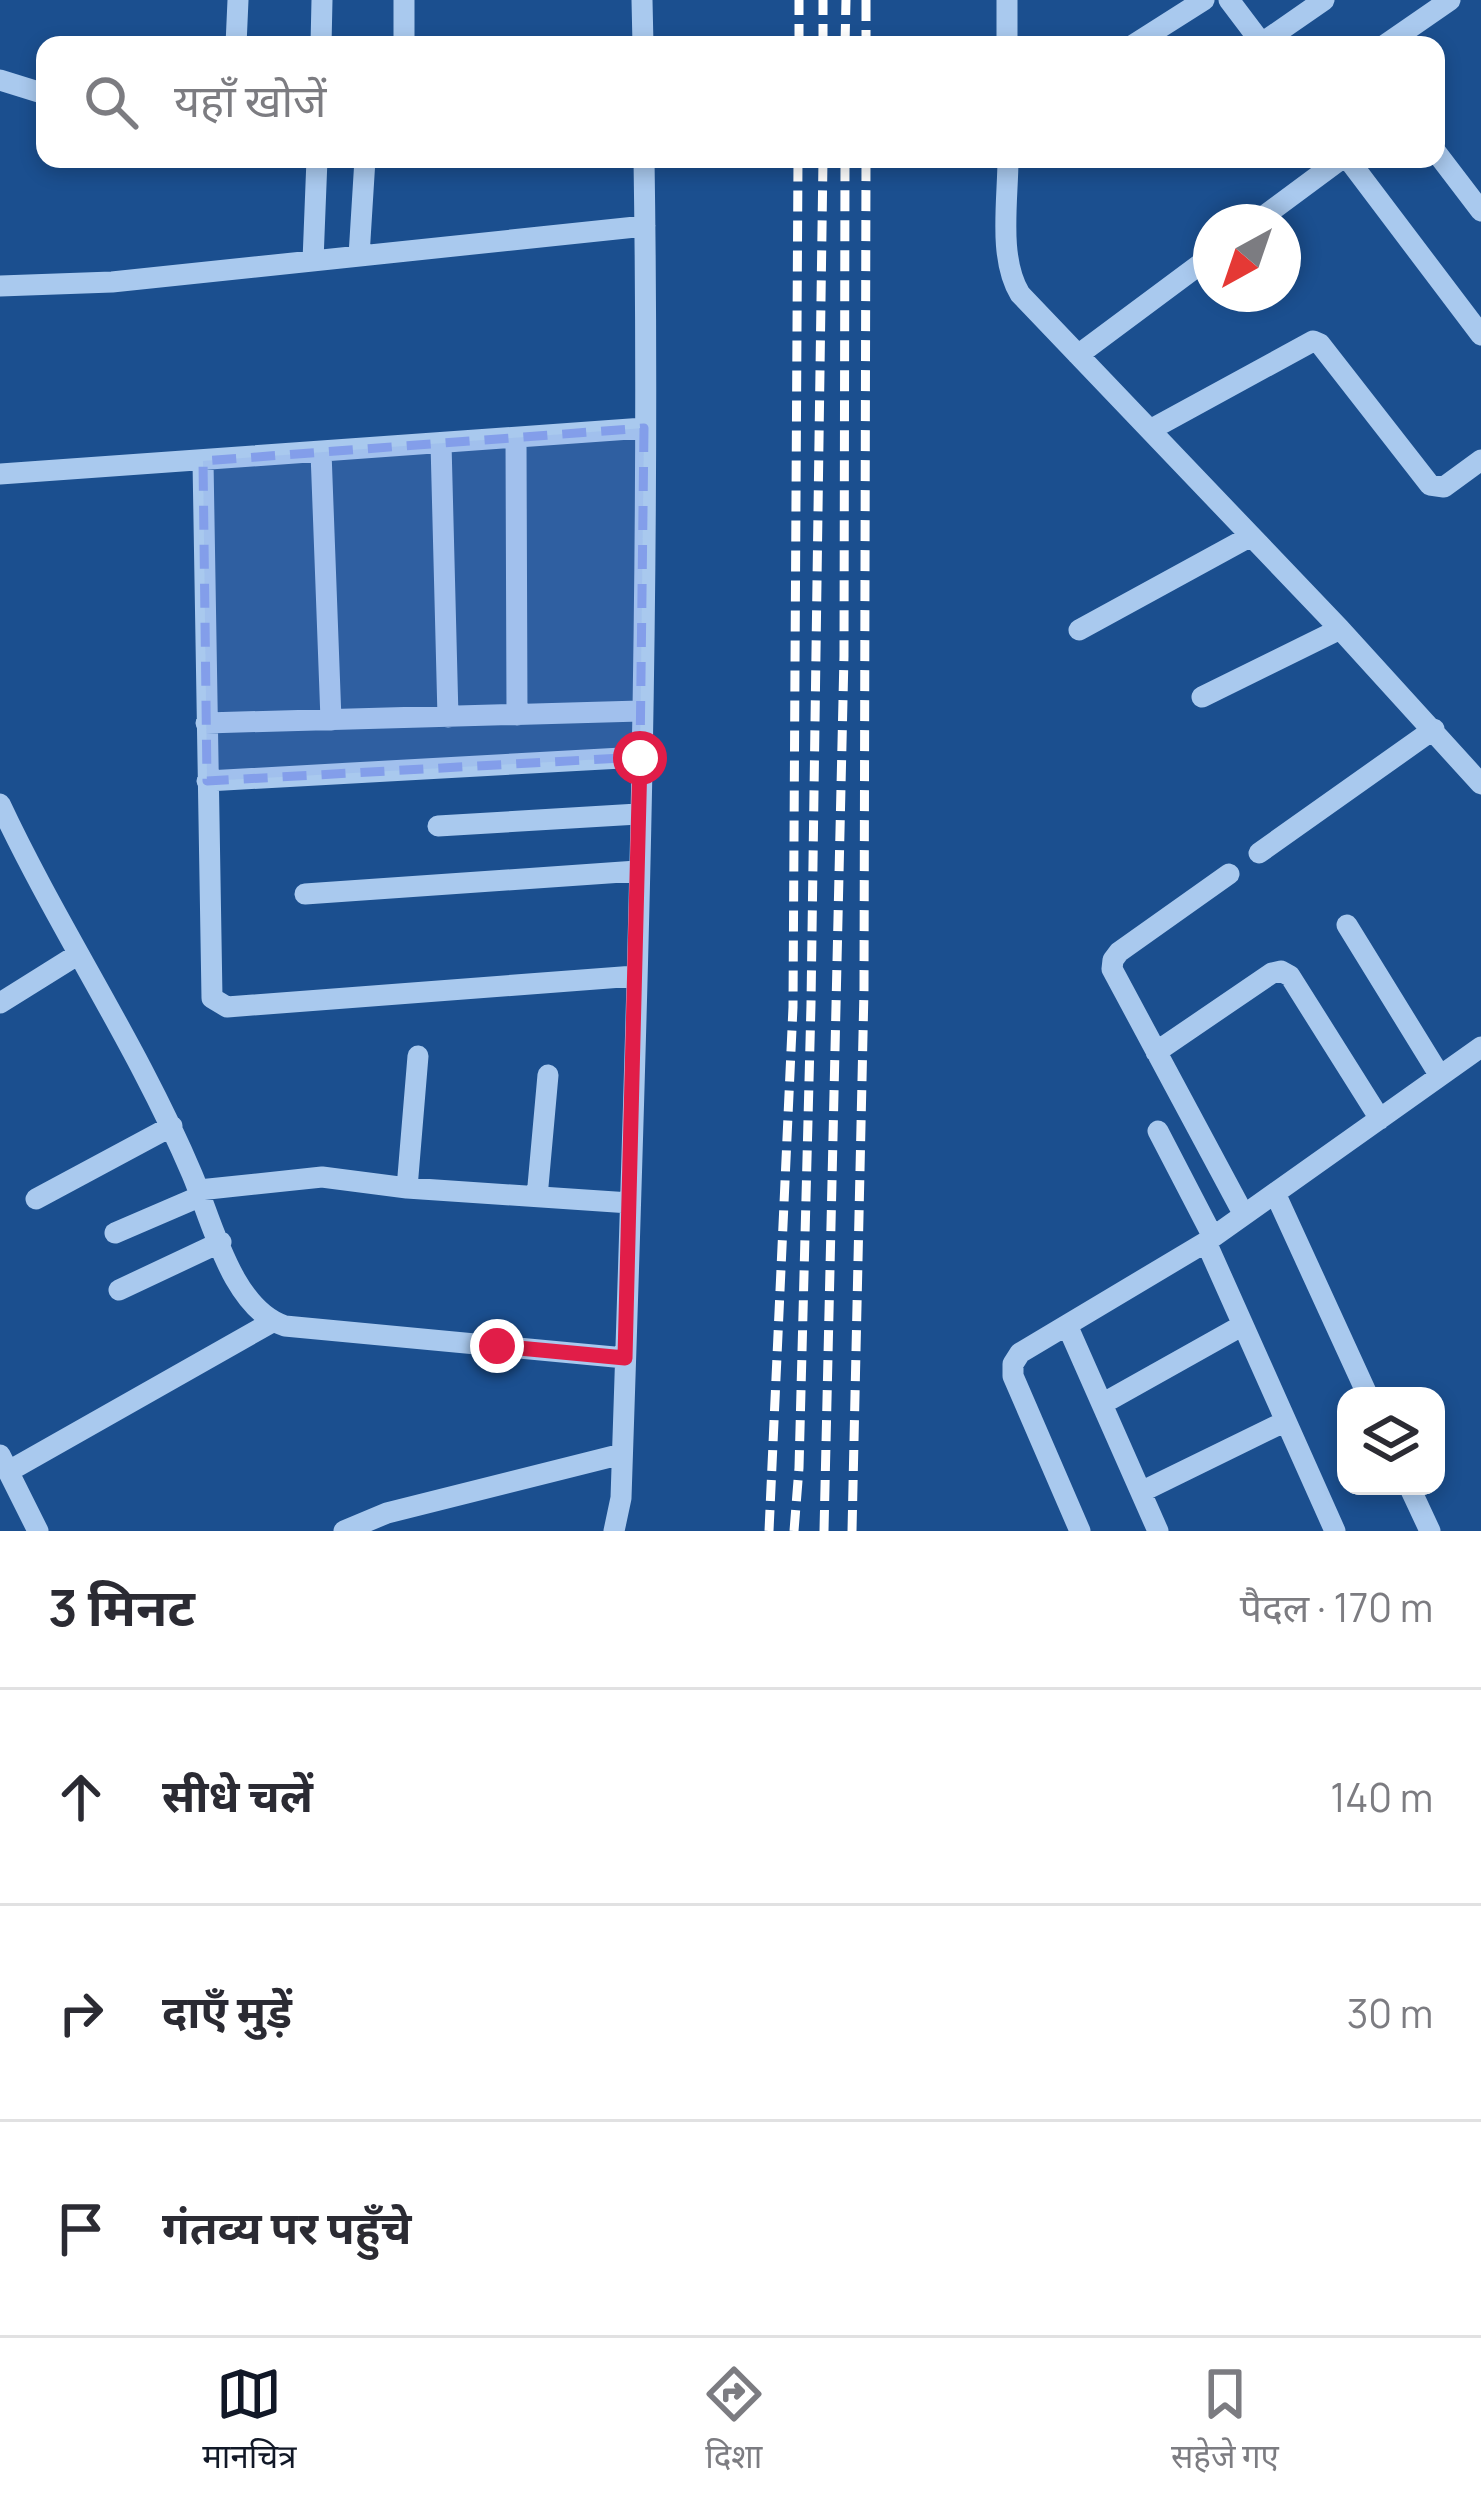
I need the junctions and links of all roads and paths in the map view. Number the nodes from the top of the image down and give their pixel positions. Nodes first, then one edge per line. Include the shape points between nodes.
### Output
1 (238, 0) edge
2 (322, 0) edge
3 (404, 0) edge
4 (642, 0) edge
5 (1007, 0) edge
6 (1204, 0) edge
7 (1229, 0) edge
8 (1324, 0) edge
9 (1450, 0) edge
10 (236, 36) edge
11 (321, 36) edge
12 (404, 36) edge
13 (643, 36) edge
14 (1007, 36) edge
15 (1147, 36) edge
16 (1256, 36) edge
17 (1273, 36) edge
18 (1398, 36) edge
19 (0, 80) edge
20 (36, 91) edge
21 (1445, 164) edge
22 (317, 168) edge
23 (364, 168) edge
24 (644, 168) edge
25 (1008, 168) edge
26 (1338, 168) edge
27 (1356, 168) edge
28 (1283, 204) edge
29 (1481, 211) edge
30 (645, 226) junction
31 (359, 256) junction
32 (313, 261) junction
33 (1193, 269) edge
34 (0, 286) edge
35 (1481, 335) edge
36 (1078, 355) junction
37 (644, 428) junction
38 (1150, 430) junction
39 (516, 438) junction
40 (441, 443) junction
41 (321, 452) junction
42 (1481, 460) edge
43 (203, 461) junction
44 (0, 474) edge
45 (1251, 536) junction
46 (1340, 629) junction
47 (1079, 630) dead end
48 (1202, 697) dead end
49 (640, 711) junction
50 (517, 715) junction
51 (448, 717) junction
52 (331, 720) junction
53 (206, 723) junction
54 (1434, 729) junction
55 (640, 758) junction
56 (207, 781) junction
57 (1481, 784) edge
58 (0, 804) edge
59 (638, 814) junction
60 (438, 826) dead end
61 (1259, 853) dead end
62 (638, 871) junction
63 (1229, 874) dead end
64 (305, 894) dead end
65 (1347, 925) dead end
66 (77, 955) junction
67 (635, 976) junction
68 (0, 1003) edge
69 (1481, 1047) edge
70 (1156, 1052) junction
71 (418, 1056) dead end
72 (548, 1075) dead end
73 (1440, 1076) junction
74 (1380, 1119) junction
75 (172, 1126) junction
76 (1158, 1131) dead end
77 (407, 1188) junction
78 (1275, 1192) junction
79 (200, 1193) junction
80 (537, 1197) junction
81 (37, 1199) dead end
82 (630, 1203) junction
83 (1244, 1215) junction
84 (115, 1233) dead end
85 (1209, 1239) junction
86 (221, 1243) junction
87 (119, 1290) dead end
88 (272, 1322) junction
89 (1067, 1324) junction
90 (1243, 1325) junction
91 (625, 1358) junction
92 (1364, 1387) edge
93 (1102, 1404) junction
94 (1286, 1420) junction
95 (622, 1454) junction
96 (4, 1463) edge
97 (1141, 1492) junction
98 (1413, 1495) edge
99 (38, 1531) edge
100 (344, 1531) edge
101 (614, 1531) edge
102 (1080, 1531) edge
103 (1158, 1531) edge
104 (1335, 1531) edge
105 (1430, 1531) edge

1 - 10 street
2 - 11 street
3 - 12 street
4 - 13 street
5 - 14 street
6 - 15 street
7 - 16 street
8 - 17 street
9 - 18 street
19 - 20 street
21 - 29 street
22 - 32 street
23 - 31 street
24 - 30 street
25 - 36 street via 1011,280
26 - 28 street
27 - 35 street
30 - 31 street
30 - 37 street
31 - 32 street
32 - 34 street
33 - 36 street
36 - 38 street
37 - 39 street
37 - 49 street
38 - 42 street via 1313,341 1430,485 1444,487
38 - 45 street
39 - 40 street
39 - 50 street
40 - 41 street
40 - 51 street
41 - 43 street
41 - 52 street
43 - 44 street
43 - 53 street
45 - 46 street
45 - 47 street
46 - 48 street
46 - 54 street
49 - 50 street
49 - 55 street
50 - 51 street
51 - 52 street
52 - 53 street
53 - 56 street
54 - 57 street
54 - 61 street
55 - 56 street
55 - 59 street
56 - 67 street via 218,1005
58 - 66 street
59 - 60 street
59 - 62 street
62 - 64 street
62 - 67 street
63 - 70 street via 1112,960
65 - 73 street
66 - 68 street
66 - 75 street
67 - 82 street
69 - 73 street
70 - 74 street via 1281,971
70 - 83 street
71 - 77 street
72 - 80 street
73 - 74 street
74 - 78 street
75 - 79 street
75 - 81 street
76 - 85 street
77 - 79 street via 308,1178
77 - 80 street
78 - 83 street
78 - 92 street
79 - 84 street
79 - 86 street
80 - 82 street
82 - 91 street
83 - 85 street
85 - 89 street
85 - 90 street
86 - 87 street
86 - 88 street via 249,1304
88 - 91 street
88 - 96 street
89 - 93 street
89 - 102 street via 1020,1354 1013,1376
90 - 93 street
90 - 94 street
91 - 95 street
93 - 97 street
94 - 97 street
94 - 104 street
95 - 100 street
95 - 101 street
96 - 99 street
97 - 103 street
98 - 105 street

